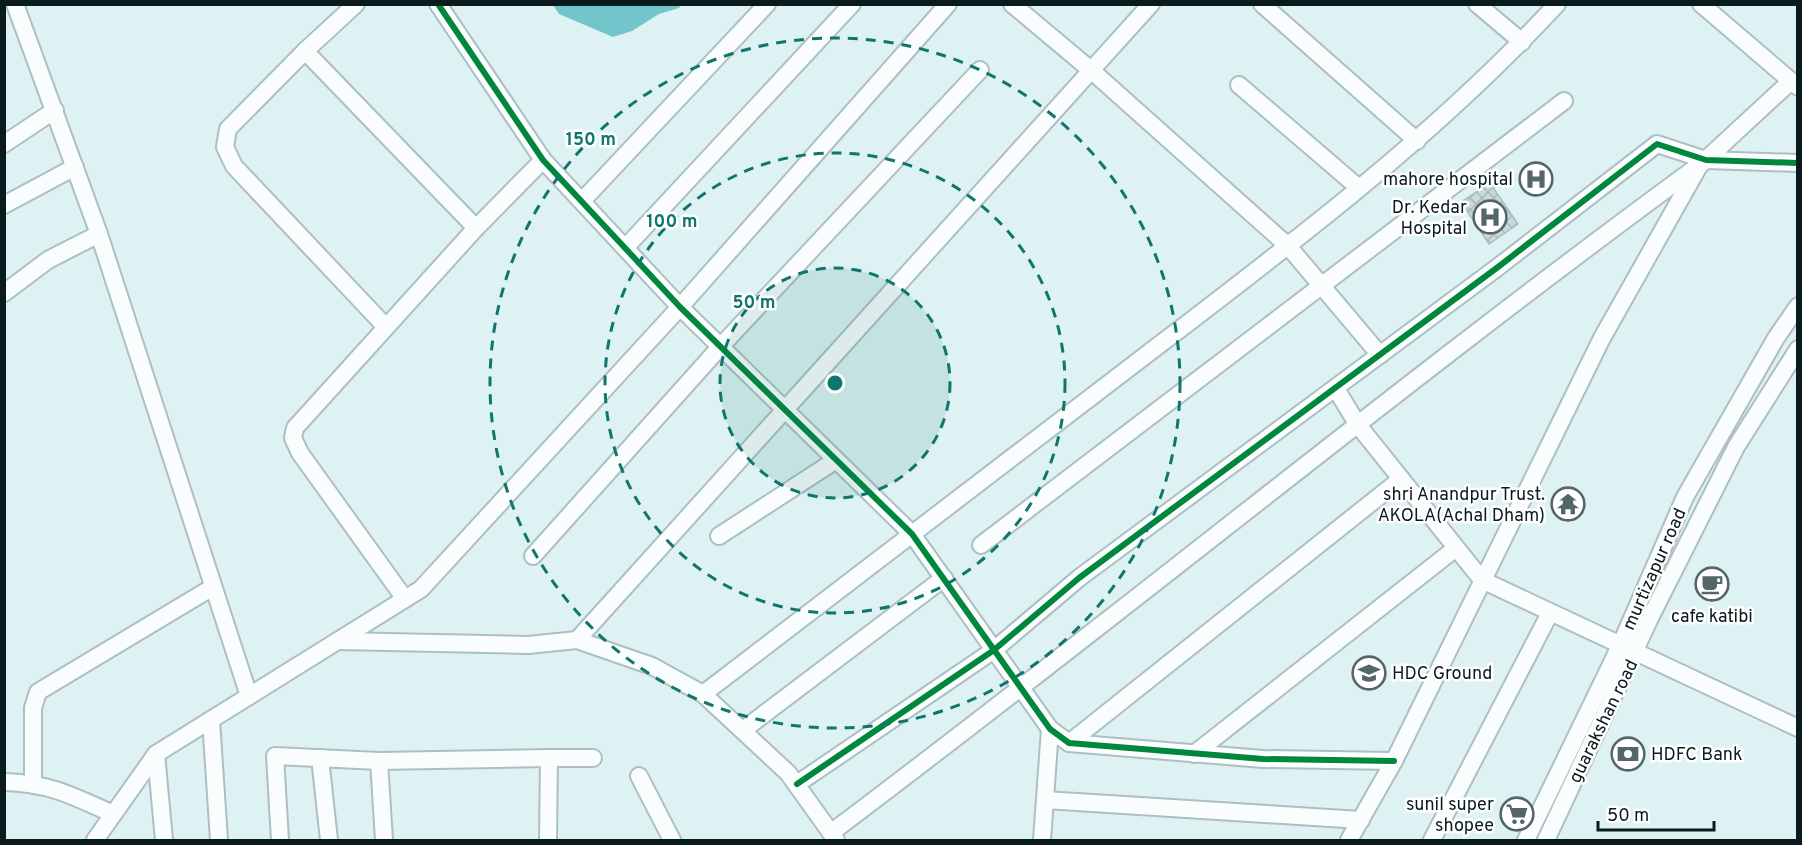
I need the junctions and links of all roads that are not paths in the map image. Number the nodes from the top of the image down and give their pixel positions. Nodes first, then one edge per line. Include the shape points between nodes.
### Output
1 (15, 4) edge
2 (356, 4) edge
3 (438, 4) edge
4 (767, 4) edge
5 (852, 4) edge
6 (948, 4) edge
7 (1012, 4) edge
8 (1152, 4) edge
9 (1262, 4) edge
10 (1477, 4) edge
11 (1557, 4) edge
12 (1701, 4) edge
13 (1522, 42) junction
14 (305, 51) junction
15 (980, 70) dead end
16 (1092, 71) junction
17 (1794, 84) edge
18 (1239, 85) dead end
19 (1564, 101) dead end
20 (55, 110) junction
21 (1417, 141) junction
22 (4, 144) edge
23 (543, 160) junction
24 (1706, 160) junction
25 (1797, 163) edge
26 (75, 167) junction
27 (1359, 188) junction
28 (582, 201) junction
29 (4, 205) edge
30 (476, 228) junction
31 (99, 234) junction
32 (1288, 246) junction
33 (625, 248) junction
34 (1322, 286) junction
35 (4, 293) edge
36 (1797, 306) edge
37 (680, 307) junction
38 (385, 326) junction
39 (720, 347) junction
40 (1797, 350) edge
41 (1380, 356) junction
42 (1336, 388) junction
43 (783, 409) junction
44 (1358, 425) junction
45 (836, 460) junction
46 (1401, 479) junction
47 (912, 534) junction
48 (719, 536) dead end
49 (981, 546) dead end
50 (1456, 548) junction
51 (534, 556) dead end
52 (944, 578) junction
53 (1482, 580) junction
54 (213, 587) junction
55 (405, 599) junction
56 (1550, 613) junction
57 (577, 640) junction
58 (337, 641) junction
59 (1620, 646) junction
60 (994, 650) junction
61 (1636, 653) junction
62 (1022, 689) junction
63 (703, 694) junction
64 (249, 696) junction
65 (211, 720) junction
66 (1797, 728) edge
67 (1050, 729) junction
68 (742, 730) junction
69 (1069, 743) junction
70 (1194, 753) junction
71 (156, 754) junction
72 (320, 758) junction
73 (549, 758) junction
74 (593, 758) dead end
75 (379, 761) junction
76 (1394, 761) junction
77 (639, 776) dead end
78 (4, 782) edge
79 (33, 782) junction
80 (797, 784) junction
81 (1045, 800) junction
82 (113, 814) junction
83 (1361, 820) junction
84 (834, 836) edge
85 (95, 840) edge
86 (164, 840) edge
87 (219, 840) edge
88 (280, 840) edge
89 (329, 840) edge
90 (384, 840) edge
91 (548, 840) edge
92 (672, 840) edge
93 (1042, 840) edge
94 (1349, 840) edge
95 (1431, 840) edge
96 (1526, 840) edge
97 (1546, 840) edge

1 - 20 street
2 - 14 street
3 - 23 street
4 - 28 street
5 - 33 street
6 - 37 street
7 - 16 street
8 - 16 street
9 - 21 street
10 - 13 street
11 - 13 street
12 - 17 street
13 - 21 street
14 - 30 street
14 - 38 street via 228,129 225,147 234,166
15 - 39 street
16 - 32 street
16 - 43 street
17 - 24 street
18 - 27 street
19 - 34 street
20 - 22 street
20 - 26 street
21 - 27 street
23 - 28 street
23 - 30 street
24 - 25 street
24 - 41 street via 1657,144
24 - 44 street via 1521,297
24 - 53 street via 1699,166 1602,339
26 - 29 street
26 - 31 street
27 - 32 street
28 - 33 street
30 - 38 street
31 - 35 street via 48,260
31 - 54 street
32 - 34 street
32 - 47 street
33 - 37 street
34 - 41 street
34 - 49 street
36 - 59 street, murtizapur road via 1686,497
37 - 39 street
37 - 55 street via 421,589
38 - 55 street via 295,428 293,438
39 - 43 street
39 - 51 street
40 - 61 street, guarakshan road via 1736,447
41 - 42 street
42 - 44 street
42 - 60 street via 1079,578
43 - 45 street
43 - 57 street
44 - 46 street
44 - 62 street
45 - 47 street
45 - 48 street
46 - 50 street
46 - 69 street
47 - 52 street
47 - 63 street
50 - 53 street
50 - 70 street
52 - 60 street
52 - 68 street
53 - 56 street
53 - 76 street
54 - 64 street
54 - 79 street via 38,692 33,708
55 - 58 street
56 - 59 street
56 - 95 street
57 - 58 street via 528,645
57 - 63 street via 652,666
58 - 64 street
59 - 61 street
59 - 96 street, murtizapur road
60 - 62 street
60 - 80 street
61 - 66 street
61 - 97 street, guarakshan road
62 - 67 street
62 - 84 street
63 - 68 street
64 - 65 street
65 - 71 street
65 - 87 street
67 - 69 street
67 - 81 street
68 - 80 street
69 - 70 street
70 - 76 street via 1263,759
71 - 82 street
71 - 86 street
72 - 75 street
72 - 88 street via 275,756
72 - 89 street
73 - 74 street
73 - 75 street
73 - 91 street
75 - 90 street
76 - 83 street
77 - 92 street
78 - 79 street
79 - 82 street
80 - 84 street
81 - 83 street
81 - 93 street
82 - 85 street
83 - 94 street

